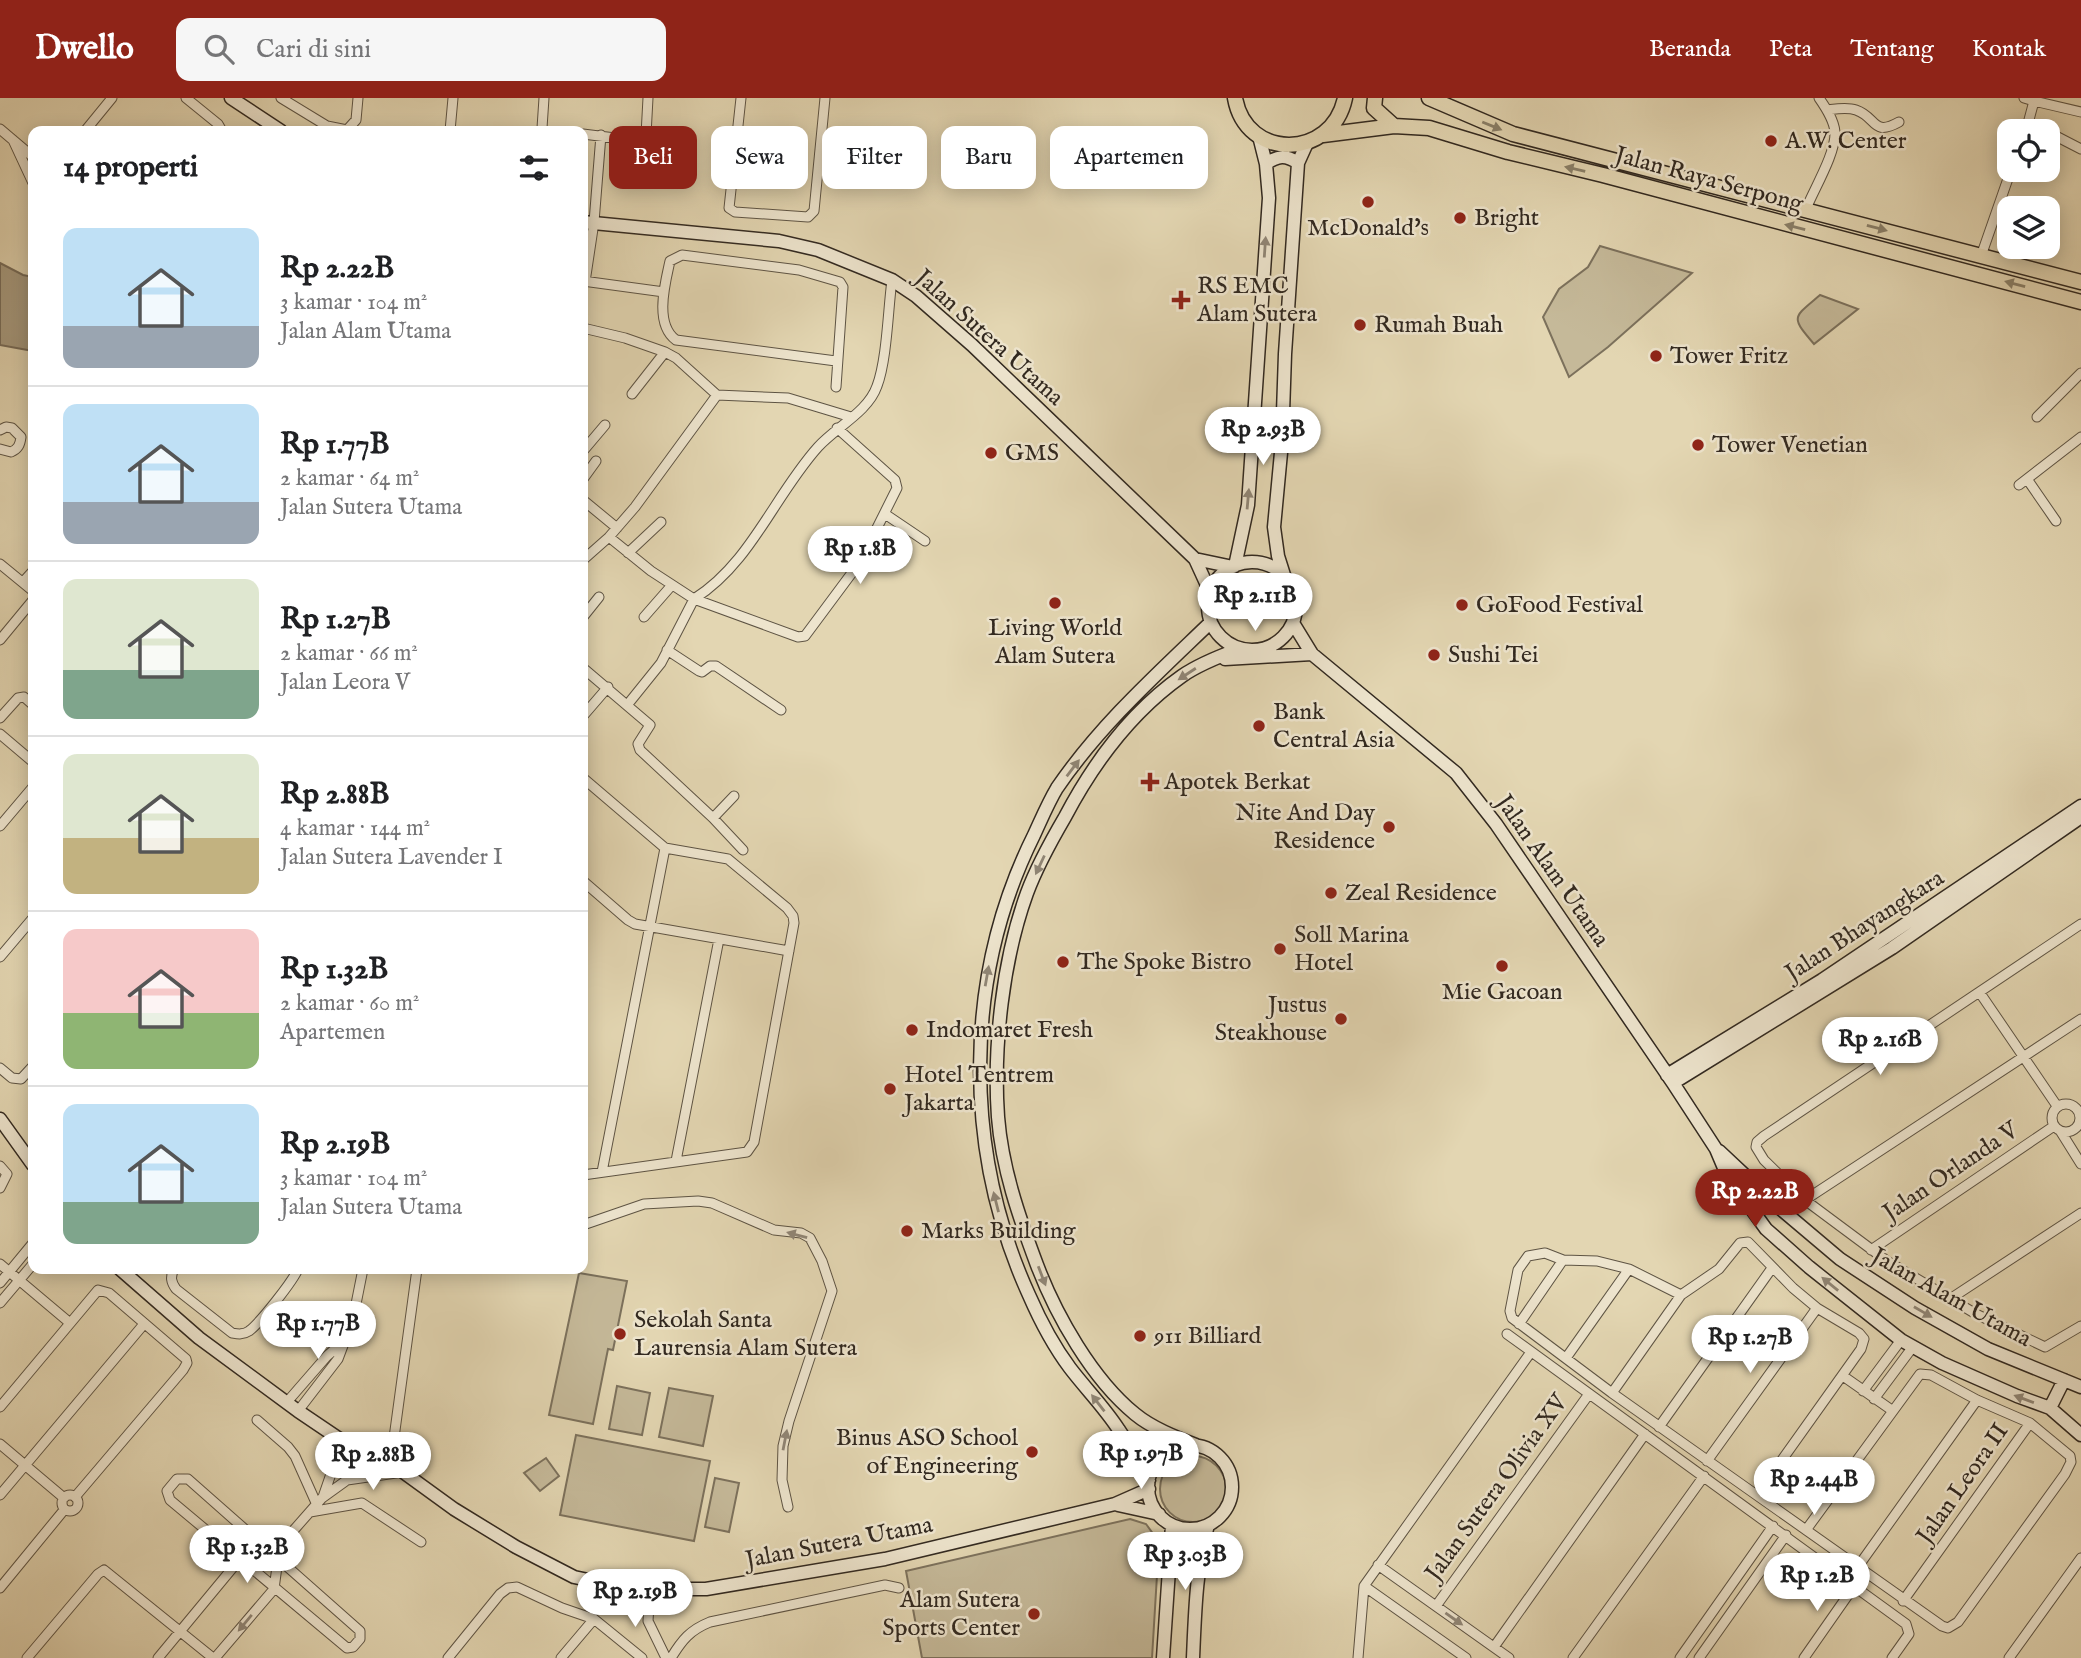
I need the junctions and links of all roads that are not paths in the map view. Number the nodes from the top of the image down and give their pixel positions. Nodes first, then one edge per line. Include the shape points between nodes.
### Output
1 (112, 98) edge
2 (186, 98) edge
3 (231, 98) edge
4 (281, 98) edge
5 (358, 98) edge
6 (453, 98) edge
7 (544, 98) edge
8 (649, 98) edge
9 (741, 98) edge
10 (825, 98) edge
11 (1235, 98) edge
12 (1345, 98) edge
13 (1375, 98) edge
14 (1429, 98) edge
15 (1819, 98) edge
16 (2024, 98) edge
17 (2035, 101) junction
18 (1827, 110) junction
19 (2081, 112) edge
20 (2030, 119) edge
21 (1899, 122) dead end
22 (89, 126) edge
23 (219, 126) edge
24 (273, 126) edge
25 (327, 126) edge
26 (351, 126) edge
27 (450, 126) edge
28 (542, 126) edge
29 (1394, 126) junction
30 (0, 129) edge
31 (588, 135) edge
32 (601, 135) junction
33 (1323, 135) junction
34 (1259, 136) junction
35 (2060, 138) edge
36 (13, 140) junction
37 (1307, 143) junction
38 (2081, 149) edge
39 (28, 153) edge
40 (1298, 163) junction
41 (1266, 164) junction
42 (28, 172) edge
43 (2007, 182) edge
44 (1805, 209) junction
45 (588, 222) edge
46 (1981, 256) junction
47 (891, 280) junction
48 (588, 282) edge
49 (2081, 282) edge
50 (664, 292) junction
51 (2081, 302) edge
52 (588, 330) edge
53 (665, 352) junction
54 (836, 361) junction
55 (2081, 373) edge
56 (836, 387) dead end
57 (632, 394) dead end
58 (717, 395) junction
59 (851, 417) junction
60 (2037, 417) dead end
61 (605, 425) dead end
62 (837, 428) junction
63 (0, 430) edge
64 (2081, 437) edge
65 (588, 445) edge
66 (0, 449) edge
67 (597, 461) dead end
68 (588, 473) edge
69 (588, 504) edge
70 (885, 513) junction
71 (661, 522) dead end
72 (2056, 522) dead end
73 (617, 528) junction
74 (609, 537) junction
75 (925, 541) dead end
76 (628, 552) junction
77 (588, 556) edge
78 (1195, 559) junction
79 (0, 564) edge
80 (1234, 566) junction
81 (1284, 575) junction
82 (28, 576) edge
83 (23, 582) junction
84 (28, 586) edge
85 (672, 586) junction
86 (599, 597) dead end
87 (694, 599) junction
88 (1209, 600) junction
89 (28, 606) edge
90 (588, 611) edge
91 (644, 617) dead end
92 (1211, 622) junction
93 (1293, 623) junction
94 (0, 639) edge
95 (1239, 649) junction
96 (667, 650) junction
97 (1312, 654) junction
98 (1212, 659) junction
99 (588, 672) edge
100 (608, 687) junction
101 (28, 701) edge
102 (628, 704) junction
103 (588, 710) edge
104 (781, 710) dead end
105 (0, 718) edge
106 (0, 734) edge
107 (28, 758) edge
108 (588, 782) edge
109 (28, 792) edge
110 (734, 796) dead end
111 (2081, 806) edge
112 (2081, 817) edge
113 (713, 818) junction
114 (0, 827) edge
115 (665, 848) junction
116 (743, 850) dead end
117 (588, 885) edge
118 (28, 924) edge
119 (2081, 924) edge
120 (648, 925) junction
121 (719, 939) junction
122 (789, 951) junction
123 (0, 957) edge
124 (1980, 993) junction
125 (2081, 1019) edge
126 (2023, 1056) junction
127 (0, 1068) edge
128 (28, 1071) edge
129 (1670, 1079) junction
130 (2057, 1106) junction
131 (2080, 1114) edge
132 (0, 1119) edge
133 (2057, 1129) junction
134 (1716, 1149) junction
135 (28, 1158) edge
136 (676, 1161) junction
137 (2081, 1164) edge
138 (0, 1166) edge
139 (602, 1172) junction
140 (588, 1174) edge
141 (0, 1188) edge
142 (1805, 1200) junction
143 (2081, 1213) edge
144 (588, 1223) edge
145 (28, 1249) edge
146 (1871, 1250) junction
147 (1563, 1260) junction
148 (0, 1264) edge
149 (1772, 1268) junction
150 (1629, 1269) junction
151 (28, 1270) edge
152 (9, 1272) junction
153 (126, 1274) edge
154 (172, 1274) edge
155 (296, 1274) edge
156 (362, 1274) edge
157 (416, 1274) edge
158 (19, 1280) junction
159 (0, 1283) edge
160 (1681, 1295) junction
161 (1950, 1299) junction
162 (0, 1303) edge
163 (1817, 1308) junction
164 (70, 1323) junction
165 (144, 1324) junction
166 (1519, 1324) junction
167 (2081, 1326) edge
168 (1507, 1334) dead end
169 (345, 1340) junction
170 (1907, 1344) junction
171 (1531, 1352) junction
172 (1566, 1358) junction
173 (1843, 1376) junction
174 (2064, 1380) junction
175 (2081, 1387) edge
176 (1863, 1391) junction
177 (1612, 1393) junction
178 (1589, 1394) junction
179 (1874, 1399) junction
180 (1977, 1400) junction
181 (287, 1402) junction
182 (0, 1407) edge
183 (2050, 1408) junction
184 (298, 1411) junction
185 (1893, 1412) junction
186 (257, 1420) dead end
187 (2030, 1423) junction
188 (1659, 1427) junction
189 (1645, 1434) junction
190 (2081, 1435) edge
191 (338, 1438) junction
192 (0, 1444) edge
193 (393, 1445) dead end
194 (1196, 1445) junction
195 (1707, 1461) junction
196 (25, 1465) junction
197 (403, 1472) junction
198 (1704, 1476) junction
199 (1149, 1485) junction
200 (0, 1495) edge
201 (1757, 1495) junction
202 (75, 1497) junction
203 (64, 1498) junction
204 (1115, 1504) junction
205 (316, 1505) junction
206 (788, 1507) dead end
207 (64, 1510) junction
208 (1159, 1514) junction
209 (1172, 1525) junction
210 (1208, 1525) junction
211 (1773, 1526) junction
212 (1806, 1530) junction
213 (1786, 1535) junction
214 (285, 1540) junction
215 (421, 1542) dead end
216 (265, 1548) junction
217 (1171, 1554) junction
218 (2081, 1558) edge
219 (240, 1559) junction
220 (278, 1559) junction
221 (1199, 1562) junction
222 (1378, 1565) junction
223 (1857, 1568) junction
224 (1364, 1586) junction
225 (1855, 1586) junction
226 (0, 1588) edge
227 (274, 1588) junction
228 (898, 1588) dead end
229 (650, 1590) junction
230 (1903, 1601) junction
231 (1436, 1605) junction
232 (594, 1619) junction
233 (181, 1630) junction
234 (1493, 1647) junction
235 (27, 1658) edge
236 (158, 1658) edge
237 (214, 1658) edge
238 (448, 1658) edge
239 (561, 1658) edge
240 (642, 1658) edge
241 (669, 1658) edge
242 (1163, 1658) edge
243 (1193, 1658) edge
244 (1358, 1658) edge
245 (1466, 1658) edge
246 (1509, 1658) edge
247 (1573, 1658) edge
248 (1680, 1658) edge
249 (1699, 1658) edge
250 (1804, 1658) edge
251 (1892, 1658) edge
252 (2009, 1658) edge

1 - 22 street
2 - 23 street
3 - 24 main road
4 - 25 street
5 - 26 street via 356,120
6 - 27 street
7 - 28 street
8 - 32 street via 644,139
9 - 10 street via 730,210 812,215
11 - 34 main road via 1240,115
12 - 33 main road via 1335,123
13 - 29 main road via 1374,108
14 -> 44 main road, Jalan Raya Serpong via 1513,134
15 - 18 street
16 - 17 street
17 - 19 street
17 - 20 street
18 - 21 street via 1853,109 1881,129
18 - 44 street via 1835,142
29 - 33 main road, Jalan Raya Serpong
51 -> 29 main road, Jalan Raya Serpong via 1527,158 1429,128
30 - 36 street
31 - 32 street
32 - 45 street
33 - 37 main road
34 - 37 main road via 1282,145
34 - 41 main road
35 - 38 street
36 - 39 street
36 - 42 street
37 - 40 main road
40 - 41 main road via 1282,156
40 - 81 main road via 1274,527
80 -> 41 main road via 1248,505 1269,198
43 - 46 street
44 -> 46 main road, Jalan Raya Serpong
45 - 47 main road, Jalan Sutera Utama via 779,241 818,250
46 - 49 main road, Jalan Raya Serpong
47 - 59 street via 877,388
47 - 78 main road, Jalan Sutera Utama via 972,345
48 - 50 street
50 - 54 street via 664,327 676,340
50 - 54 street via 670,261 682,255 799,270 836,280 843,288
52 - 53 street
53 - 57 street
53 - 58 street
54 - 56 street
55 - 60 street
58 - 59 street via 788,398
58 - 73 street
59 - 62 street
61 - 65 street
62 - 70 street via 895,480 897,488
62 - 87 street via 817,448 736,564
63 - 66 street via 12,428 20,437 17,449
64 - 72 street via 2023,482
67 - 68 street
69 - 73 street
70 - 75 street
70 - 87 street via 860,562 805,636
71 - 76 street
73 - 74 street
74 - 76 street
74 - 77 street
76 - 85 street
78 - 80 main road
78 - 88 main road, Jalan Sutera Utama
79 - 83 street
80 - 81 main road via 1261,563
80 - 88 main road via 1221,575
81 - 93 main road via 1296,598
82 - 83 street
83 - 84 street
85 - 87 street
85 - 91 street
86 - 90 street
87 - 96 street
88 - 92 main road
89 - 94 street
92 - 95 main road via 1217,634
199 -> 92 main road via 1119,1430 1066,1362 1015,1262 990,1178 979,1055 986,979 998,927 1018,867 1052,799 1126,704
93 - 95 main road via 1277,643 1265,649
93 - 97 main road, Jalan Alam Utama
95 - 98 main road
96 - 102 street
96 - 104 street via 702,672 716,666
97 - 98 main road
97 - 129 main road, Jalan Alam Utama via 1456,773 1496,824
98 -> 194 main road via 1183,675 1122,730 1095,765 1042,858 1013,940 998,1061 998,1117 1006,1168 1019,1217 1061,1320 1103,1382 1135,1415
99 - 100 street
100 - 102 street
100 - 103 street
101 - 105 street via 19,698
102 - 113 street via 650,725 638,744 640,750
106 - 107 street
108 - 115 street
109 - 114 street
110 - 113 street
111 - 129 main road, Jalan Bhayangkara
112 - 129 main road, Jalan Bhayangkara via 1892,947
113 - 116 street
115 - 120 street
115 - 122 street via 721,857 736,864 793,916
117 - 120 street via 628,920
118 - 123 street
119 - 124 street
120 - 121 street
120 - 139 street
121 - 122 street
121 - 136 street
122 - 136 street via 754,1142 747,1152
124 - 126 street
124 - 142 street via 1757,1142 1758,1153
125 - 126 street
126 - 130 street
126 - 142 street
127 - 128 street via 21,1079
129 - 134 main road, Jalan Alam Utama
130 - 131 street via 2072,1105
130 - 133 street via 2051,1118
131 - 133 street via 2074,1130
132 - 135 main road
133 - 137 street
133 - 146 street, Jalan Orlanda V
170 -> 134 main road, Jalan Alam Utama via 1766,1229 1727,1175
134 -> 174 main road, Jalan Alam Utama via 1840,1259 1988,1349
136 - 139 street
138 - 141 street via 6,1174
139 - 140 street
142 - 146 street
143 - 161 street
206 -> 144 street via 782,1480 783,1447 832,1291 810,1238 774,1230 698,1200 644,1204
145 - 152 street
146 - 161 street
147 - 150 street via 1597,1261
147 - 166 street
147 - 166 street via 1536,1253 1522,1262 1510,1311
148 - 152 street
149 - 160 street via 1752,1245 1740,1243 1719,1269
149 - 163 street
149 - 188 street
150 - 160 street
150 - 172 street
151 - 158 street
152 - 158 street
152 - 159 street
153 - 181 main road, Jalan Sutera Utama via 199,1338
154 - 155 street via 172,1284 239,1335 250,1330
156 - 169 street
157 - 193 street
158 - 162 street
158 - 164 street
160 - 177 street
161 - 167 street via 2040,1346 2048,1347
163 - 173 street via 1864,1339
163 - 195 street
164 - 165 street via 98,1290 103,1290
164 - 182 street
165 - 196 street
165 - 202 street via 187,1361
166 - 172 street
168 - 171 street
169 - 181 street
169 - 184 street via 334,1365
170 - 176 street
170 - 179 street
183 -> 170 main road, Jalan Alam Utama
171 - 178 street
171 - 222 street
172 - 177 street
173 - 176 street
173 - 201 street
174 - 175 main road, Jalan Alam Utama
174 - 183 main road
176 - 179 street
177 - 188 street
178 - 189 street
178 - 231 street, Jalan Sutera Olivia XV
179 - 185 street
180 - 185 street via 1920,1374
180 - 187 street
180 - 223 street
181 - 184 main road, Jalan Sutera Utama
183 - 190 main road, Jalan Alam Utama
184 - 191 main road, Jalan Sutera Utama
185 - 212 street
186 - 205 street via 295,1456
187 - 230 street, Jalan Leora II
187 - 230 street via 2070,1456 2057,1485 1954,1627 1942,1626
188 - 195 street
189 - 198 street
189 - 234 street
191 - 197 main road, Jalan Sutera Utama
191 - 205 street via 333,1468
192 - 196 street
194 - 199 main road via 1183,1445 1160,1457
194 - 210 main road via 1222,1459 1233,1488 1221,1516
195 - 201 street
196 - 200 street
196 - 203 street
197 - 205 street via 347,1480
197 - 229 main road, Jalan Sutera Utama via 516,1548 574,1577
198 - 211 street
198 - 247 street
199 - 204 main road, Jalan Sutera Utama
199 - 208 main road
201 - 212 street
202 - 203 street
202 - 207 street via 77,1507
203 - 207 street
204 - 208 main road, Jalan Sutera Utama
204 - 229 main road, Jalan Sutera Utama via 885,1559 706,1590
205 - 214 street
205 - 215 street via 362,1503
207 - 226 street
208 - 209 main road
209 - 210 main road via 1190,1529
209 - 217 main road
210 - 221 main road
211 - 213 street
211 - 248 street
212 - 223 street
213 - 225 street
213 - 249 street
214 - 216 street
214 - 220 street
216 - 219 street
216 - 219 street via 188,1479 177,1479 167,1491 170,1500
216 - 220 street
217 - 221 main road via 1186,1535 1192,1539
217 - 242 main road
218 - 252 street
219 - 227 street
219 - 233 street
220 - 227 street
220 - 227 street via 360,1631 360,1639 347,1648
221 - 243 main road
222 - 224 street
222 - 231 street
223 - 230 street
224 - 244 street
224 - 245 street
225 - 250 street
225 - 251 street via 1906,1624 1909,1634
227 -> 237 street
228 - 241 street via 885,1585 710,1622 694,1628
229 - 241 street via 648,1621
231 -> 234 street
232 - 238 street via 517,1587 508,1588
232 - 239 street
232 - 240 street
233 - 235 street via 104,1570
233 - 236 street
233 - 237 street
234 - 246 street

